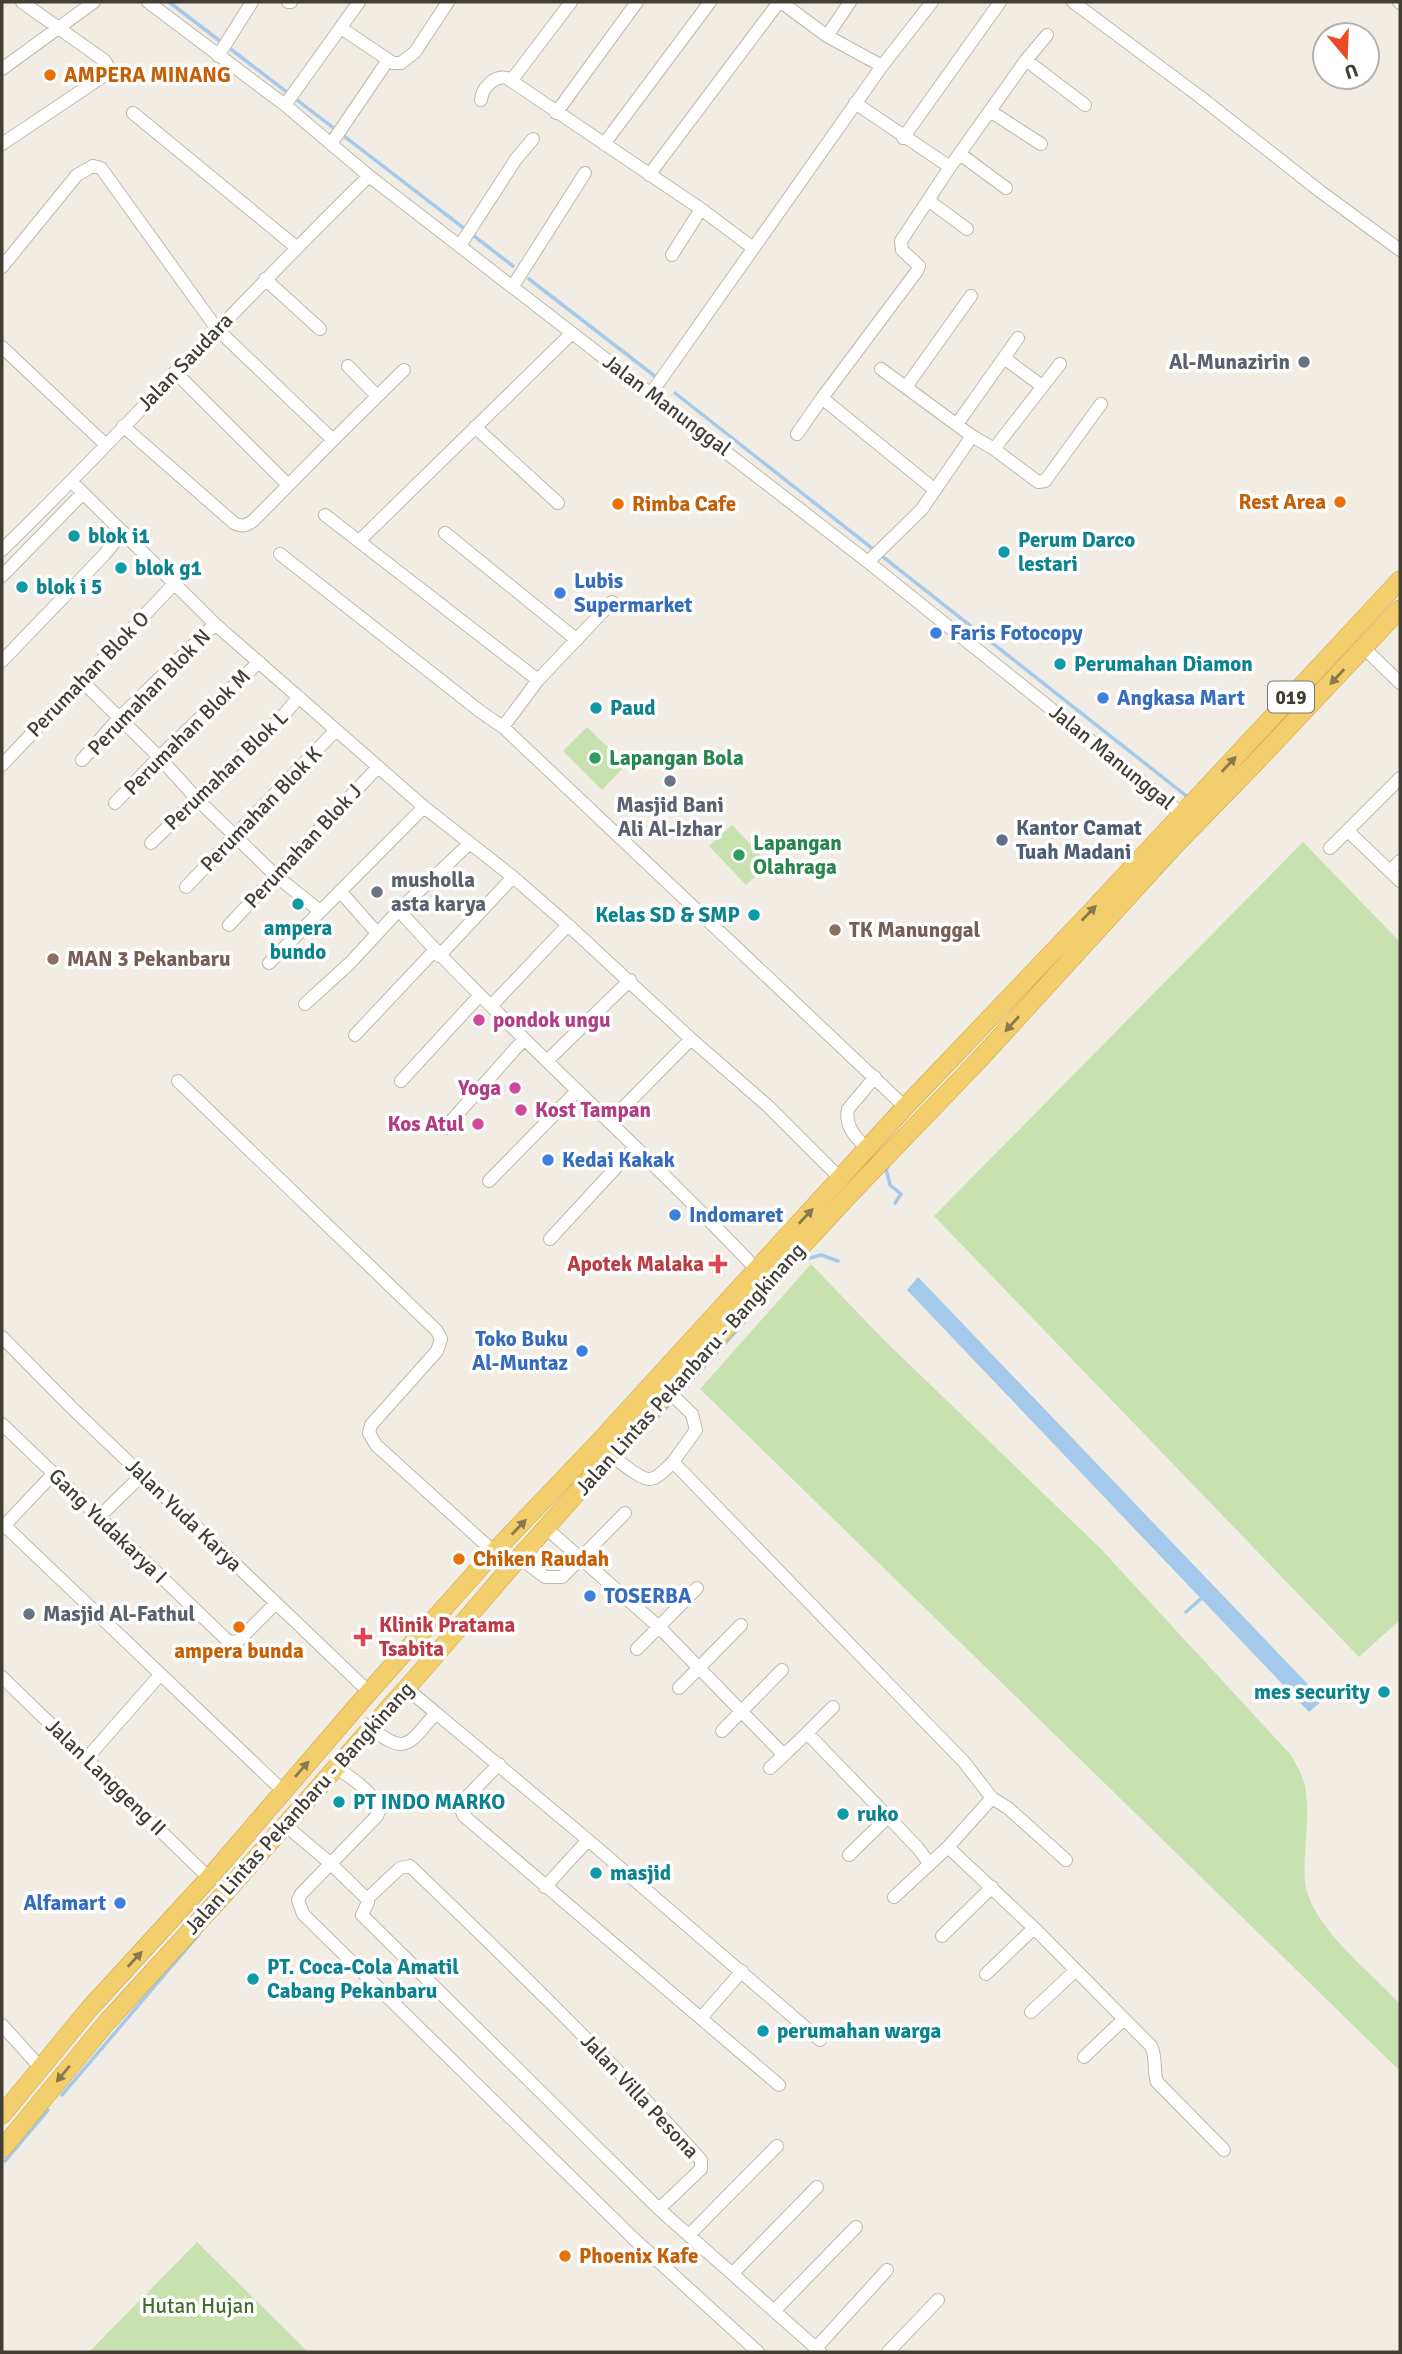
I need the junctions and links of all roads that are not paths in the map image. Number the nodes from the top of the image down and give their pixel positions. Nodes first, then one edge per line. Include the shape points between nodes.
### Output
1 (22, 2) edge
2 (94, 2) edge
3 (148, 2) edge
4 (252, 2) edge
5 (359, 2) edge
6 (448, 2) edge
7 (571, 2) edge
8 (638, 2) edge
9 (710, 2) edge
10 (780, 2) edge
11 (850, 2) edge
12 (932, 2) edge
13 (1000, 2) edge
14 (1073, 2) edge
15 (60, 28) junction
16 (341, 28) junction
17 (1047, 35) dead end
18 (827, 36) junction
19 (218, 56) junction
20 (388, 60) junction
21 (1026, 60) junction
22 (881, 66) junction
23 (2, 69) edge
24 (511, 80) junction
25 (481, 100) dead end
26 (855, 103) junction
27 (285, 105) junction
28 (1084, 105) dead end
29 (990, 111) junction
30 (133, 113) dead end
31 (555, 113) junction
32 (903, 138) junction
33 (533, 139) dead end
34 (2, 144) edge
35 (331, 144) junction
36 (604, 144) junction
37 (1041, 144) dead end
38 (960, 155) junction
39 (950, 167) junction
40 (585, 173) dead end
41 (649, 175) junction
42 (369, 176) junction
43 (1006, 188) dead end
44 (928, 200) junction
45 (701, 209) junction
46 (967, 229) dead end
47 (461, 244) junction
48 (296, 247) junction
49 (753, 248) junction
50 (1400, 250) edge
51 (672, 255) dead end
52 (2, 267) edge
53 (265, 279) junction
54 (513, 286) junction
55 (971, 296) dead end
56 (217, 328) junction
57 (320, 329) dead end
58 (572, 333) junction
59 (1018, 338) dead end
60 (2, 347) edge
61 (1004, 358) junction
62 (1059, 364) dead end
63 (348, 366) dead end
64 (881, 369) dead end
65 (404, 370) dead end
66 (175, 372) junction
67 (1042, 386) junction
68 (906, 387) junction
69 (652, 392) junction
70 (377, 396) junction
71 (822, 398) junction
72 (1101, 404) dead end
73 (957, 424) junction
74 (123, 426) junction
75 (475, 427) junction
76 (797, 434) dead end
77 (972, 436) junction
78 (333, 440) junction
79 (106, 444) junction
80 (994, 449) junction
81 (72, 482) junction
82 (288, 485) junction
83 (935, 490) junction
84 (83, 493) junction
85 (558, 503) dead end
86 (325, 515) dead end
87 (123, 532) junction
88 (445, 533) dead end
89 (359, 541) junction
90 (2, 550) edge
91 (280, 554) dead end
92 (868, 562) junction
93 (2, 576) edge
94 (1400, 580) edge
95 (175, 583) junction
96 (612, 602) dead end
97 (1400, 609) edge
98 (215, 624) junction
99 (577, 640) junction
100 (1364, 648) junction
101 (2, 661) edge
102 (259, 662) junction
103 (538, 680) junction
104 (82, 681) junction
105 (1400, 683) edge
106 (299, 697) junction
107 (119, 718) junction
108 (503, 727) junction
109 (336, 730) junction
110 (159, 757) junction
111 (82, 760) dead end
112 (2, 765) edge
113 (378, 767) junction
114 (1400, 778) edge
115 (197, 799) junction
116 (115, 803) dead end
117 (424, 807) junction
118 (1182, 814) junction
119 (1348, 831) junction
120 (236, 836) junction
121 (151, 843) dead end
122 (470, 843) junction
123 (1330, 848) dead end
124 (1400, 861) edge
125 (1390, 871) junction
126 (275, 875) junction
127 (513, 877) junction
128 (1400, 881) edge
129 (186, 887) dead end
130 (340, 891) junction
131 (398, 910) junction
132 (320, 911) junction
133 (229, 925) dead end
134 (568, 925) junction
135 (377, 933) junction
136 (1065, 938) junction
137 (1081, 947) junction
138 (436, 953) junction
139 (1041, 962) junction
140 (269, 963) dead end
141 (1057, 972) junction
142 (630, 980) junction
143 (480, 995) junction
144 (305, 1004) dead end
145 (491, 1006) junction
146 (355, 1035) dead end
147 (524, 1039) junction
148 (691, 1039) junction
149 (547, 1061) junction
150 (875, 1077) junction
151 (178, 1081) dead end
152 (401, 1081) dead end
153 (576, 1091) junction
154 (905, 1107) junction
155 (609, 1122) junction
156 (445, 1128) dead end
157 (635, 1147) junction
158 (868, 1150) junction
159 (841, 1179) junction
160 (489, 1181) dead end
161 (550, 1239) dead end
162 (757, 1270) junction
163 (4, 1342) edge
164 (668, 1391) junction
165 (4, 1431) edge
166 (611, 1455) junction
167 (673, 1462) junction
168 (54, 1473) junction
169 (142, 1475) junction
170 (625, 1513) dead end
171 (98, 1518) junction
172 (3, 1526) edge
173 (546, 1528) junction
174 (494, 1552) junction
175 (520, 1558) junction
176 (583, 1558) junction
177 (697, 1588) dead end
178 (276, 1603) junction
179 (741, 1625) dead end
180 (659, 1627) junction
181 (637, 1649) dead end
182 (699, 1667) junction
183 (782, 1670) dead end
184 (159, 1675) junction
185 (2, 1677) edge
186 (406, 1688) junction
187 (679, 1688) dead end
188 (369, 1692) junction
189 (833, 1707) dead end
190 (741, 1711) junction
191 (436, 1713) junction
192 (372, 1728) junction
193 (722, 1731) dead end
194 (807, 1732) junction
195 (784, 1755) junction
196 (87, 1758) junction
197 (499, 1764) junction
198 (336, 1768) junction
199 (770, 1768) dead end
200 (283, 1791) junction
201 (992, 1798) junction
202 (888, 1817) junction
203 (285, 1825) junction
204 (588, 1840) junction
205 (948, 1847) junction
206 (849, 1855) dead end
207 (1066, 1860) dead end
208 (330, 1863) junction
209 (929, 1863) junction
210 (209, 1878) junction
211 (545, 1887) junction
212 (992, 1887) junction
213 (894, 1897) dead end
214 (366, 1899) junction
215 (1034, 1928) junction
216 (942, 1936) dead end
217 (1075, 1970) junction
218 (741, 1971) junction
219 (986, 1974) dead end
220 (89, 2009) junction
221 (1031, 2012) dead end
222 (701, 2018) junction
223 (1124, 2019) junction
224 (107, 2022) junction
225 (2, 2025) edge
226 (820, 2040) dead end
227 (1084, 2057) dead end
228 (40, 2067) junction
229 (779, 2084) dead end
230 (2, 2115) edge
231 (778, 2146) dead end
232 (2, 2149) edge
233 (1224, 2150) dead end
234 (817, 2187) dead end
235 (659, 2209) junction
236 (856, 2227) dead end
237 (689, 2235) junction
238 (887, 2270) dead end
239 (733, 2273) junction
240 (938, 2300) dead end
241 (775, 2310) junction
242 (818, 2350) edge
243 (758, 2352) edge
244 (888, 2352) edge

1 - 15 street
2 - 15 street
3 - 19 street, Jalan Manunggal
4 - 19 street
5 - 16 street
6 - 20 street via 408,60
7 - 24 street
8 - 31 street
9 - 36 street
10 - 18 street
10 - 41 street
11 - 18 street
12 - 22 street
13 - 32 street
14 - 50 street
15 - 23 street
15 - 34 street via 106,61 107,71
16 - 20 street
16 - 27 street
17 - 21 street
18 - 22 street
19 - 27 street, Jalan Manunggal
20 - 35 street
21 - 28 street
21 - 29 street
22 - 26 street
24 - 25 street via 501,76 493,80
24 - 31 street
26 - 32 street
26 - 49 street
27 - 35 street, Jalan Manunggal
29 - 37 street
29 - 38 street
30 - 48 street
31 - 36 street
32 - 39 street
33 - 47 street
35 - 42 street, Jalan Manunggal
36 - 41 street
38 - 39 street
38 - 43 street
39 - 44 street
40 - 54 street
41 - 45 street
42 - 47 street, Jalan Manunggal
42 - 48 street, Jalan Saudara
44 - 46 street
44 - 71 street via 901,241 902,250 919,266 917,271
45 - 49 street
45 - 51 street
47 - 54 street, Jalan Manunggal
48 - 53 street, Jalan Saudara
49 - 69 street
52 - 56 street via 77,175 93,166 101,168
53 - 56 street, Jalan Saudara
53 - 57 street
54 - 58 street, Jalan Manunggal
55 - 68 street
56 - 66 street, Jalan Saudara
56 - 78 street
58 - 69 street, Jalan Manunggal
58 - 75 street
59 - 61 street
60 - 79 street
61 - 67 street
61 - 73 street
62 - 67 street
63 - 70 street
64 - 68 street
65 - 70 street
66 - 74 street, Jalan Saudara
66 - 82 street
67 - 80 street
68 - 73 street
69 - 92 street, Jalan Manunggal
70 - 78 street
71 - 76 street
71 - 83 street
72 - 80 street via 1045,481 1038,482
73 - 77 street
74 - 79 street, Jalan Saudara
74 - 82 street via 240,526 253,521
75 - 85 street
75 - 89 street
77 - 80 street
77 - 83 street
78 - 82 street
79 - 81 street, Jalan Saudara
81 - 84 street
81 - 90 street, Jalan Saudara
83 - 92 street
84 - 87 street
84 - 93 street
86 - 89 street
87 - 95 street
87 - 101 street
88 - 99 street
89 - 103 street
91 - 108 street
92 - 118 street, Jalan Manunggal
118 -> 94 highway, Jalan Lintas Pekanbaru - Bangkinang / 019
95 - 98 street
95 - 104 street, Perumahan Blok O
96 - 99 street
97 - 100 highway, Jalan Lintas Pekanbaru - Bangkinang / 019
98 - 102 street
98 - 107 street, Perumahan Blok N
99 - 103 street
100 - 105 street
100 -> 137 highway, Jalan Lintas Pekanbaru - Bangkinang / 019
102 - 106 street
102 - 110 street, Perumahan Blok M
103 - 108 street
104 - 107 street
104 - 112 street, Perumahan Blok O
106 - 109 street
106 - 115 street, Perumahan Blok L
107 - 110 street
107 - 111 street, Perumahan Blok N
108 - 150 street
109 - 113 street
109 - 120 street, Perumahan Blok K
110 - 115 street
110 - 116 street, Perumahan Blok M
113 - 117 street
113 - 126 street, Perumahan Blok J
114 - 119 street
115 - 120 street
115 - 121 street, Perumahan Blok L
117 - 122 street
117 - 130 street
136 -> 118 highway, Jalan Lintas Pekanbaru - Bangkinang
119 - 123 street
119 - 125 street
120 - 126 street
120 - 129 street, Perumahan Blok K
122 - 127 street
122 - 131 street
124 - 125 street
125 - 128 street
126 - 132 street
126 - 133 street, Perumahan Blok J
127 - 134 street
127 - 138 street
130 - 132 street
130 - 135 street
131 - 135 street
131 - 138 street
132 - 140 street
134 - 142 street
134 - 145 street
135 - 144 street
136 - 137 highway via 1070,947
136 - 139 highway, Jalan Lintas Pekanbaru - Bangkinang
137 - 141 highway, Jalan Lintas Pekanbaru - Bangkinang
138 - 143 street
138 - 146 street
139 - 141 highway via 1051,964
139 - 154 highway, Jalan Lintas Pekanbaru - Bangkinang
141 -> 164 highway, Jalan Lintas Pekanbaru - Bangkinang
142 - 148 street
142 - 149 street
143 - 145 street
143 - 152 street
145 - 147 street
147 - 149 street
147 - 156 street
148 - 155 street
148 - 159 street via 769,1107
149 - 153 street
150 - 154 street
150 - 158 street via 846,1116
151 - 174 street via 437,1332 441,1345 437,1351 371,1425 369,1433 376,1445
153 - 155 street
153 - 160 street
154 - 158 highway, Jalan Lintas Pekanbaru - Bangkinang
155 - 157 street
157 - 161 street
157 - 162 street
158 - 159 highway, Jalan Lintas Pekanbaru - Bangkinang
162 -> 159 highway, Jalan Lintas Pekanbaru - Bangkinang
174 -> 162 highway, Jalan Lintas Pekanbaru - Bangkinang
163 - 169 street, Jalan Yuda Karya
164 - 166 highway, Jalan Lintas Pekanbaru - Bangkinang
164 - 167 street via 692,1414 696,1430
165 - 168 street, Gang Yudakarya I
166 - 167 street via 641,1478 658,1476
166 - 173 highway, Jalan Lintas Pekanbaru - Bangkinang
167 - 201 street via 964,1762
168 - 171 street, Gang Yudakarya I
168 - 172 street
169 - 171 street
169 - 178 street, Jalan Yuda Karya
170 - 176 street
171 - 178 street, Gang Yudakarya I via 229,1642 237,1642
172 - 184 street
173 - 175 highway, Jalan Lintas Pekanbaru - Bangkinang
173 - 176 street
174 - 188 highway, Jalan Lintas Pekanbaru - Bangkinang
175 - 176 street via 545,1577 554,1578 568,1573
175 - 186 highway, Jalan Lintas Pekanbaru - Bangkinang
176 - 180 street
177 - 180 street
178 - 188 street, Jalan Yuda Karya
179 - 182 street
180 - 181 street
180 - 182 street
182 - 187 street
182 - 190 street
183 - 190 street
184 - 196 street
184 - 200 street
185 - 196 street, Jalan Langgeng II
186 - 191 street
186 - 192 highway, Jalan Lintas Pekanbaru - Bangkinang
200 -> 188 highway, Jalan Lintas Pekanbaru - Bangkinang
189 - 194 street
190 - 193 street
190 - 195 street
191 - 192 street via 403,1744 394,1745
191 - 197 street
192 - 198 highway, Jalan Lintas Pekanbaru - Bangkinang
194 - 195 street
194 - 202 street
195 - 199 street
196 - 210 street, Jalan Langgeng II
197 - 204 street
197 - 211 street via 465,1798 461,1811
198 - 203 highway, Jalan Lintas Pekanbaru - Bangkinang
198 - 208 street via 375,1800 379,1811
200 - 210 highway, Jalan Lintas Pekanbaru - Bangkinang
201 - 205 street
201 - 207 street
202 - 206 street
202 - 209 street
203 - 208 street
203 - 224 highway, Jalan Lintas Pekanbaru - Bangkinang
204 - 211 street
204 - 218 street
205 - 209 street
205 - 212 street
208 - 214 street
208 - 243 street via 301,1894 298,1900 303,1914 634,2239
209 - 213 street
220 -> 210 highway, Jalan Lintas Pekanbaru - Bangkinang
211 - 222 street
212 - 215 street
212 - 216 street
214 - 235 street via 362,1915
214 - 235 street, Jalan Villa Pesona via 400,1868 410,1866 636,2088 702,2163
215 - 217 street
215 - 219 street
217 - 221 street
217 - 223 street
218 - 222 street
218 - 226 street
220 - 224 highway
220 - 228 highway, Jalan Lintas Pekanbaru - Bangkinang
222 - 229 street
223 - 227 street
223 - 233 street via 1151,2046 1155,2075 1163,2090
224 -> 232 highway, Jalan Lintas Pekanbaru - Bangkinang
225 - 228 street
228 - 230 highway, Jalan Lintas Pekanbaru - Bangkinang
231 - 237 street
234 - 239 street
235 - 237 street
236 - 241 street
237 - 239 street
238 - 242 street
239 - 241 street
240 - 244 street
241 - 242 street

